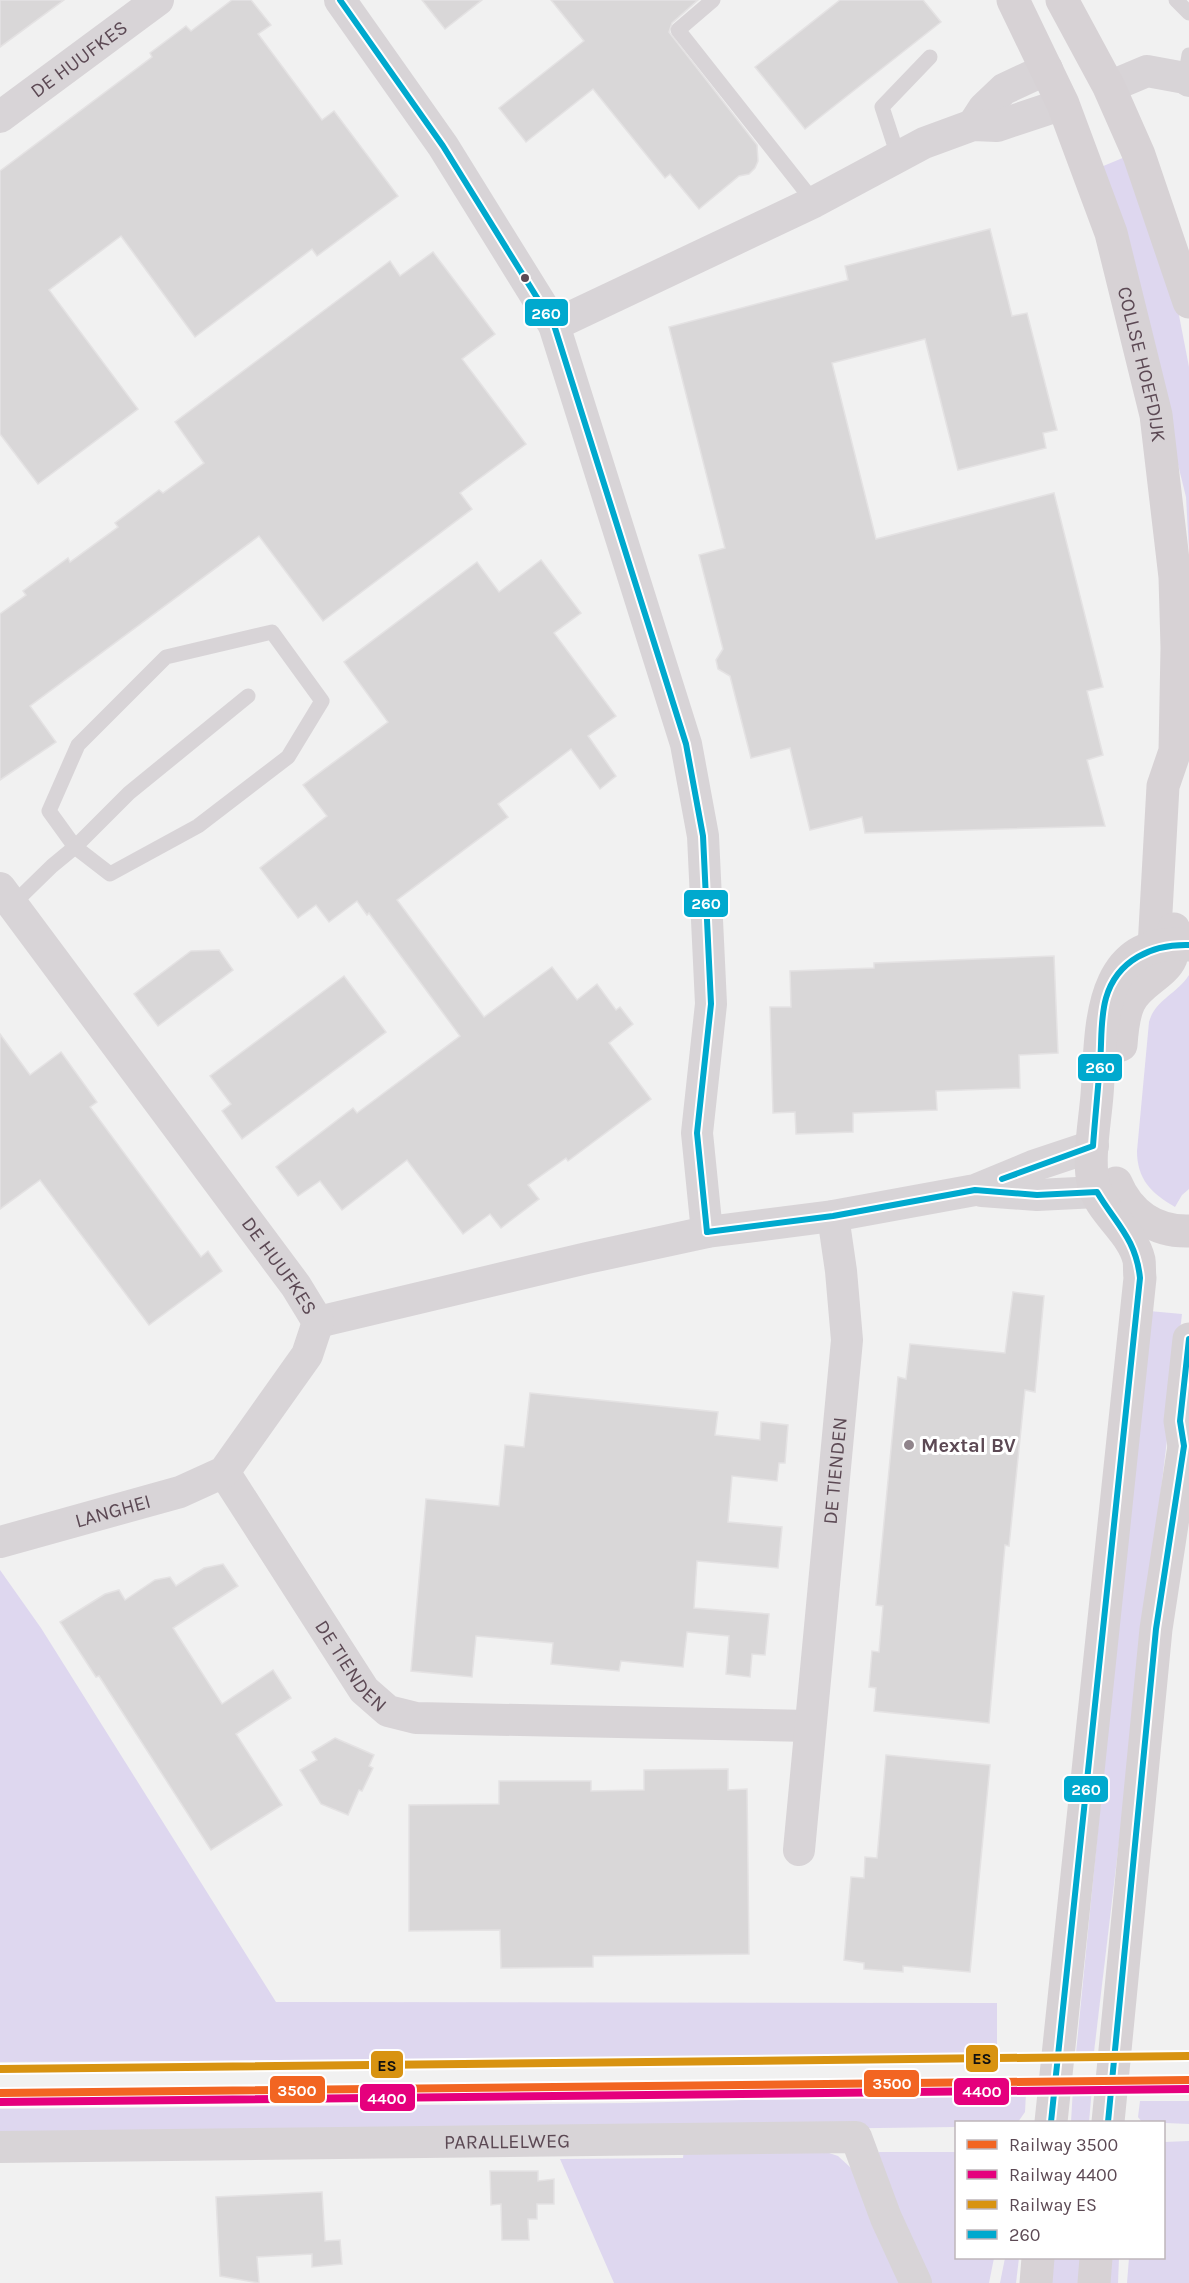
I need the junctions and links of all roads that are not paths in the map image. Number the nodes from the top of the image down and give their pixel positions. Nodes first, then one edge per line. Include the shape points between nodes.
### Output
1 (158, 0) edge
2 (340, 0) edge
3 (713, 0) edge
4 (1013, 0) edge
5 (1062, 0) edge
6 (1176, 0) edge
7 (1189, 13) edge
8 (930, 57) dead end
9 (1047, 69) junction
10 (1188, 71) edge
11 (1109, 87) junction
12 (1064, 104) junction
13 (0, 117) edge
14 (973, 125) junction
15 (898, 156) junction
16 (814, 202) junction
17 (1189, 302) edge
18 (554, 325) junction
19 (248, 696) dead end
20 (75, 847) junction
21 (6, 896) edge
22 (1172, 946) edge
23 (1093, 1146) junction
24 (975, 1190) junction
25 (1108, 1192) junction
26 (833, 1216) junction
27 (1189, 1231) edge
28 (707, 1232) junction
29 (318, 1322) junction
30 (1189, 1340) edge
31 (1187, 1441) edge
32 (224, 1472) junction
33 (0, 1542) edge
34 (810, 1726) junction
35 (799, 1850) dead end
36 (1051, 2121) edge
37 (1108, 2121) edge
38 (0, 2148) edge
39 (1038, 2259) edge
40 (1096, 2259) edge
41 (916, 2283) edge
42 (1036, 2283) edge
43 (1094, 2283) edge

1 - 13 street, DE HUUFKES
2 - 18 street via 443,146
3 - 16 lane via 678,30
4 - 9 main road, COLLSE HOEFDIJK
5 - 11 main road
6 - 7 lane
8 - 15 lane via 882,107
9 - 12 main road, COLLSE HOEFDIJK
9 - 14 street via 1004,89
10 - 11 street via 1147,71
11 - 17 main road via 1139,155
12 - 14 street via 997,126
12 - 22 main road, COLLSE HOEFDIJK via 1111,233 1156,415 1174,577 1177,648 1174,751 1164,786
14 - 15 street
15 - 16 street
16 - 18 street
18 - 28 street via 686,744 703,836 711,1004 697,1133
19 - 20 lane via 129,793
20 - 20 lane via 110,874 198,826 288,757 322,701 272,632 166,657 78,745 49,811
20 - 21 lane
21 - 29 street, DE HUUFKES via 296,1286
22 - 23 main road via 1130,961 1112,983 1106,999
22 - 25 main road via 1168,963 1129,1002 1123,1023 1112,1160 1115,1182
23 - 24 street, DE HUUFKES
23 - 25 main road via 1092,1174
24 - 25 street, DE HUUFKES via 1037,1195
24 - 26 street, DE HUUFKES
25 - 27 main road via 1155,1226
25 - 36 main road via 1109,1213 1138,1259 1140,1278
26 - 28 street, DE HUUFKES
26 - 34 street, DE TIENDEN via 847,1340
28 - 29 street, DE HUUFKES
29 - 32 street via 307,1355
30 - 31 main road via 1180,1421
31 - 37 main road via 1156,1629
32 - 33 street, LANGHEI via 180,1492
32 - 34 street, DE TIENDEN via 364,1690 388,1711 416,1718
34 - 35 street, DE TIENDEN
38 - 41 street, PARALLELWEG via 855,2137
39 - 42 main road
40 - 43 main road

